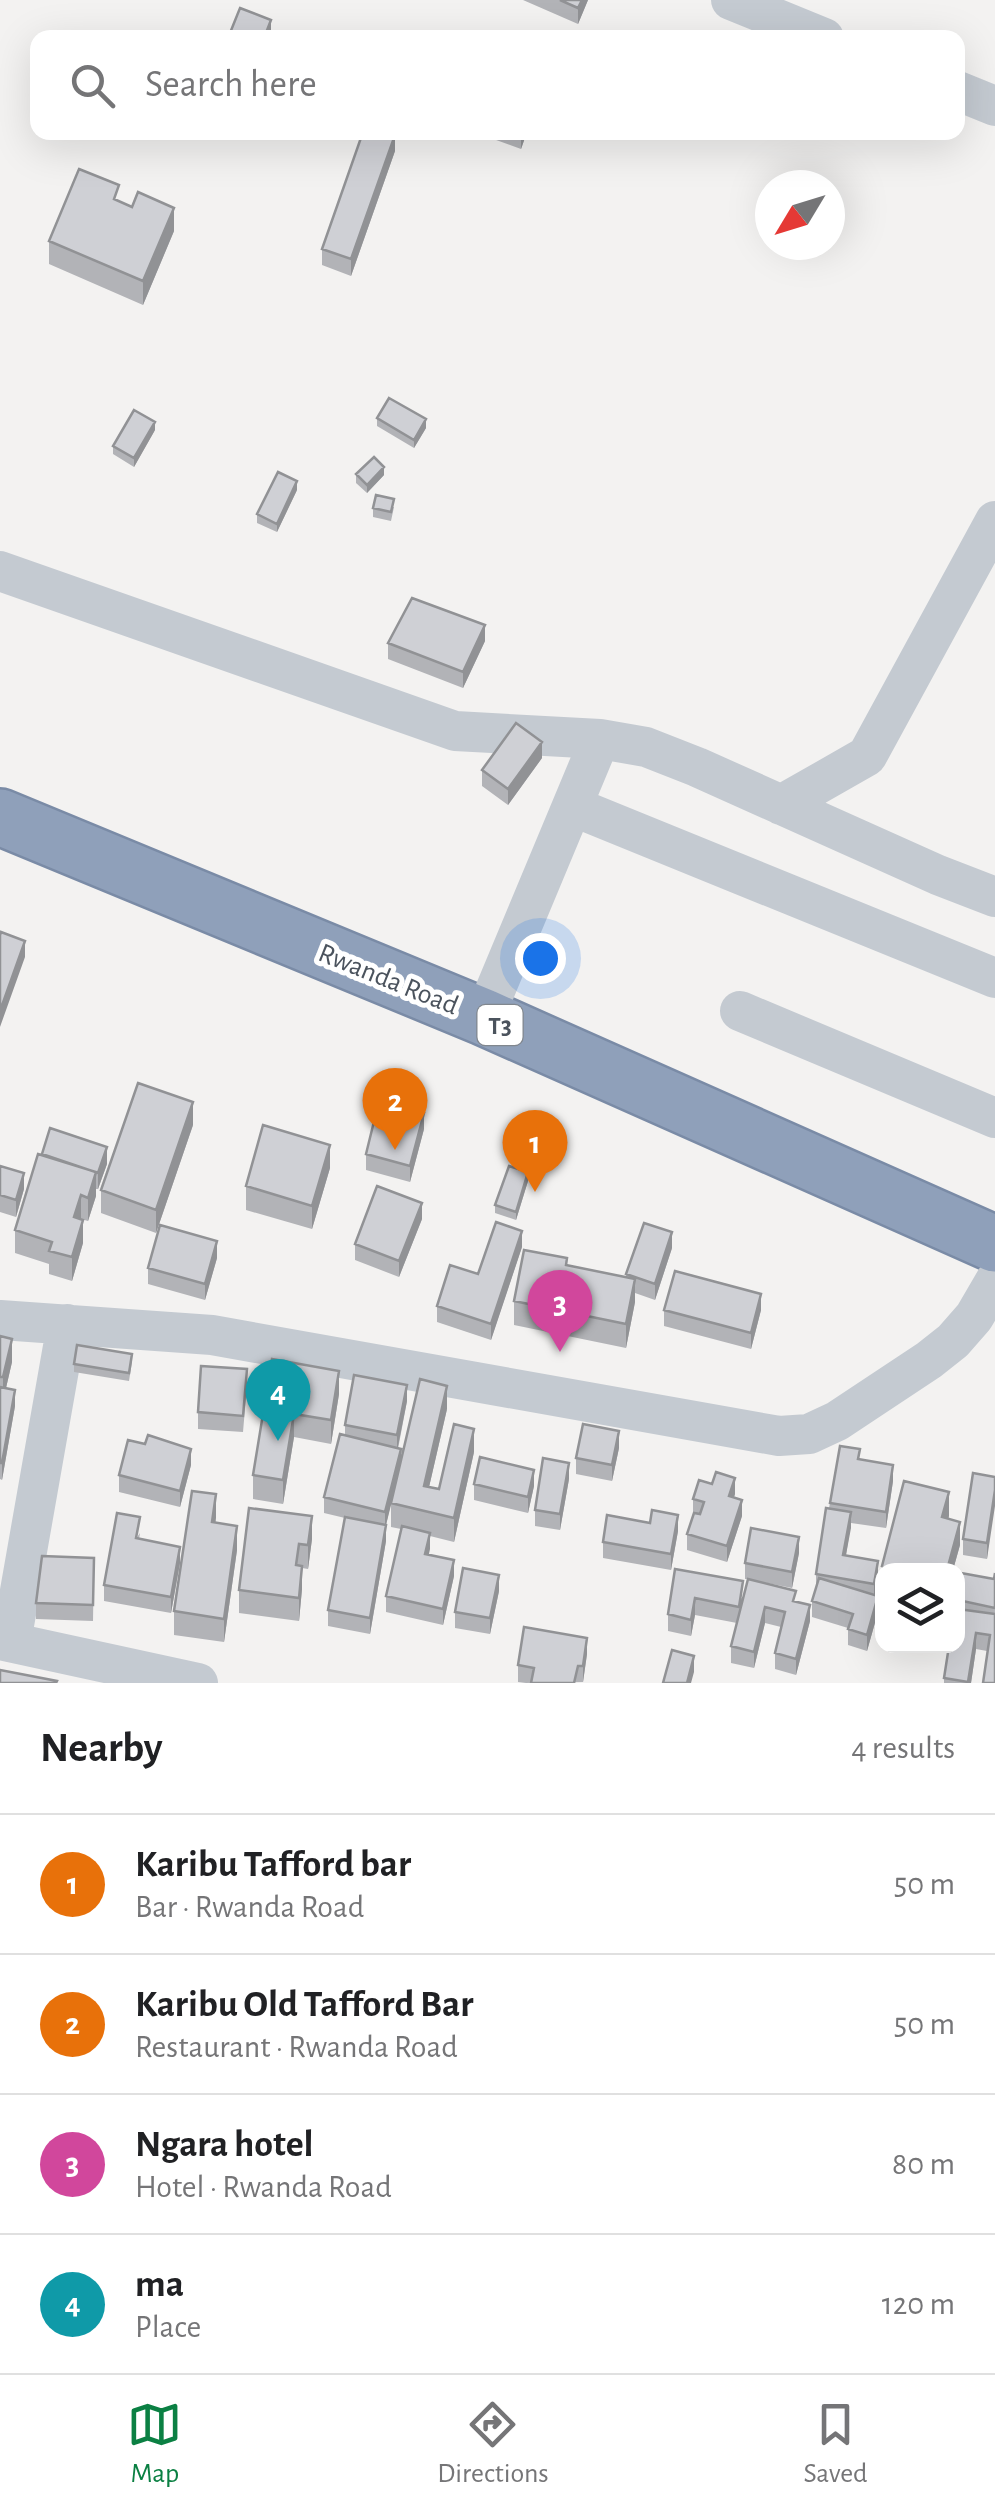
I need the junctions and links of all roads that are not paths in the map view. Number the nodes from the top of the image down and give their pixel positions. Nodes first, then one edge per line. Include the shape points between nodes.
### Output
1 (731, 0) edge
2 (804, 30) edge
3 (965, 94) edge
4 (995, 106) edge
5 (995, 521) edge
6 (0, 571) edge
7 (600, 739) junction
8 (781, 805) junction
9 (572, 806) junction
10 (0, 817) edge
11 (995, 898) edge
12 (995, 978) edge
13 (740, 1011) dead end
14 (484, 1017) junction
15 (995, 1118) edge
16 (994, 1275) edge
17 (0, 1320) edge
18 (66, 1324) junction
19 (6, 1641) edge
20 (198, 1683) edge

1 - 2 street
3 - 4 street
5 - 8 street via 867,756
6 - 7 street via 455,731
7 - 8 street via 646,748
7 - 9 street
8 - 11 street
9 - 12 street
9 - 14 street
10 - 14 highway, Rwanda Road / T3
13 - 15 street
14 - 16 highway, Rwanda Road / T3
16 - 18 street via 974,1318 930,1360 838,1420 809,1434 780,1436 212,1335
17 - 18 street
18 - 19 street
19 - 20 street

